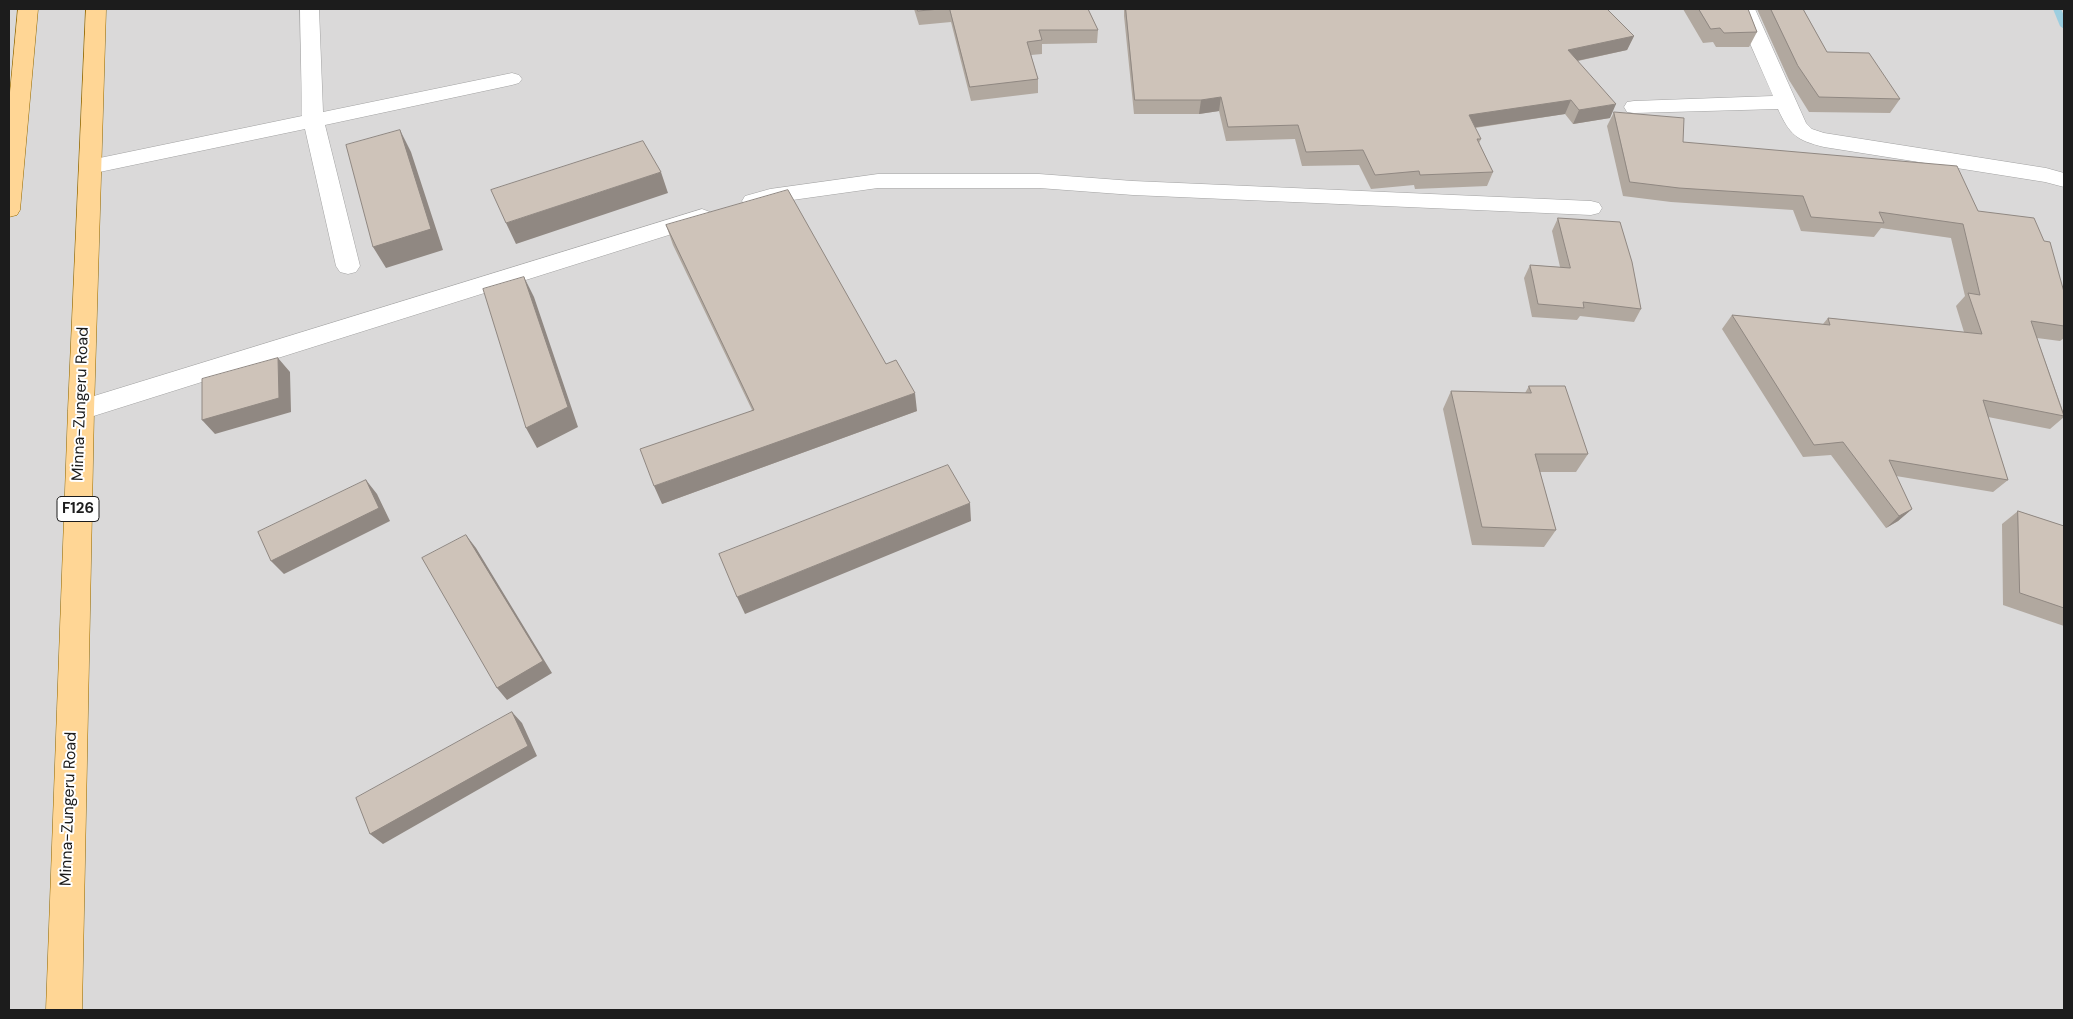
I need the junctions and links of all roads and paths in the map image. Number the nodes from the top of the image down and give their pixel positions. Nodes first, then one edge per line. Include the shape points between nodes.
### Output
1 (28, 9) edge
2 (96, 9) edge
3 (309, 9) edge
4 (1745, 9) edge
5 (512, 79) dead end
6 (1786, 102) junction
7 (1634, 107) dead end
8 (313, 120) junction
9 (90, 167) junction
10 (2064, 180) edge
11 (1591, 208) dead end
12 (9, 210) edge
13 (348, 266) dead end
14 (80, 410) junction
15 (64, 1010) edge

1 - 12 main road
2 - 9 main road, Minna-Zungeru Road / F126
3 - 8 street
4 - 6 street
5 - 8 street
6 - 7 street
6 - 10 street via 1801,132 1811,137
8 - 9 street
8 - 13 street
9 - 14 main road, Minna-Zungeru Road / F126
11 - 14 street via 1143,189 1039,181 878,181 770,196
14 - 15 main road, Minna-Zungeru Road / F126

